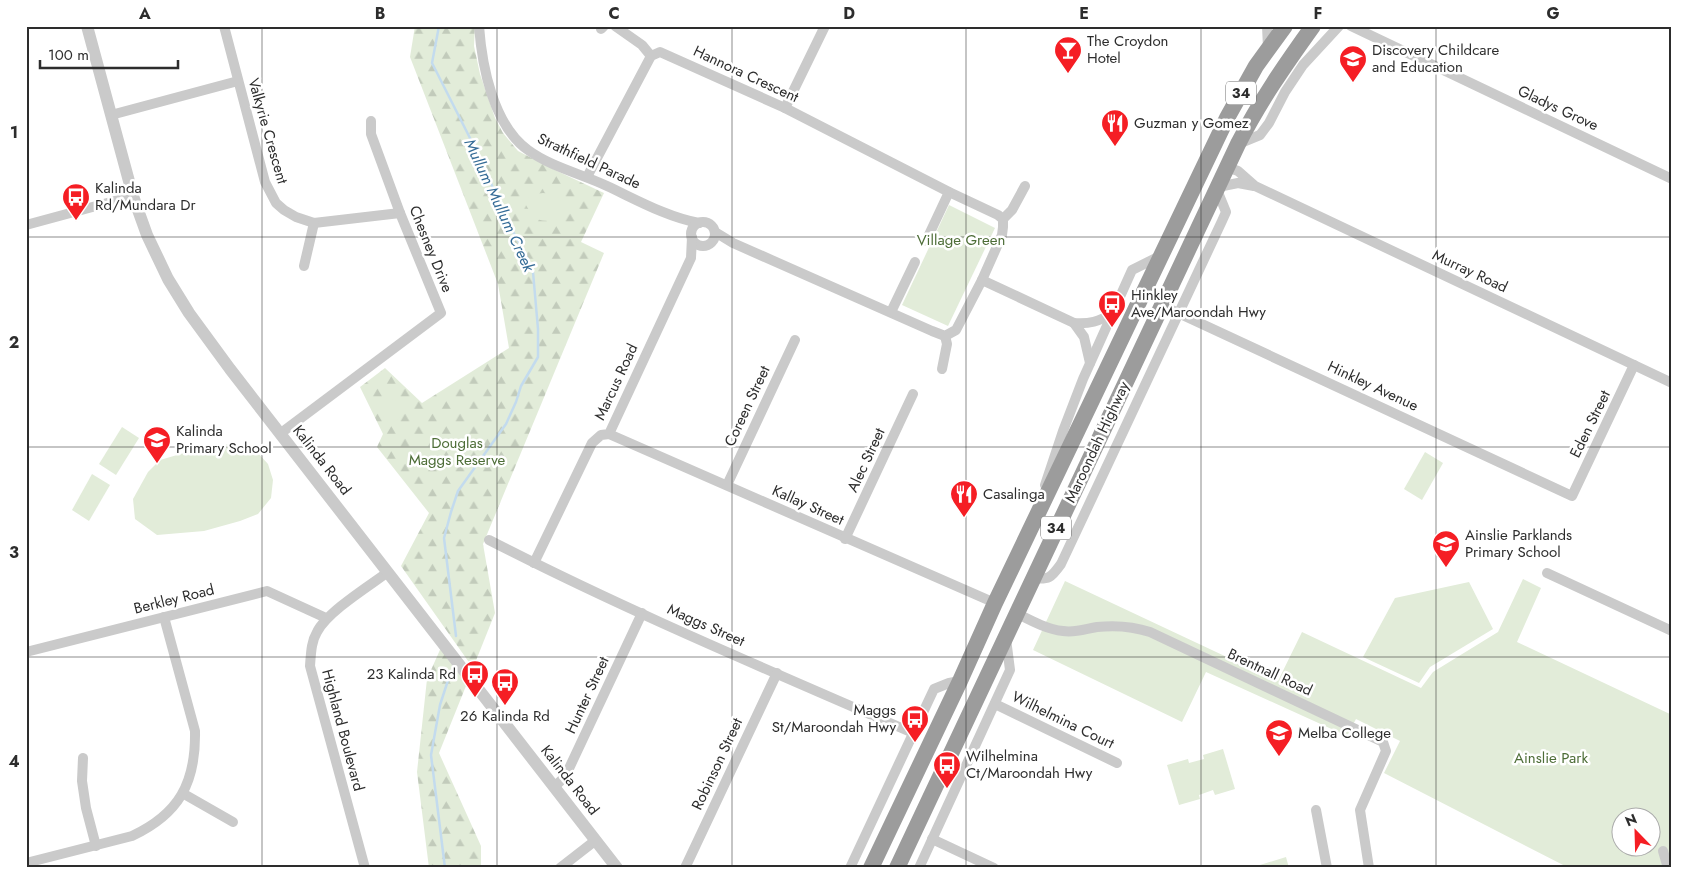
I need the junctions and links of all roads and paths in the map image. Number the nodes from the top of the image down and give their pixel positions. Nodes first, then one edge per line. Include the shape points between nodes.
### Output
1 (87, 26) edge
2 (224, 26) edge
3 (479, 26) edge
4 (615, 26) edge
5 (825, 26) edge
6 (1268, 26) edge
7 (1285, 26) edge
8 (1313, 26) edge
9 (1339, 26) edge
10 (1351, 26) edge
11 (1268, 48) junction
12 (651, 56) junction
13 (238, 81) junction
14 (785, 108) junction
15 (111, 115) junction
16 (371, 121) dead end
17 (1238, 144) junction
18 (1205, 164) junction
19 (1228, 166) junction
20 (587, 177) junction
21 (1672, 179) edge
22 (1025, 186) dead end
23 (1255, 186) junction
24 (1217, 188) junction
25 (949, 192) junction
26 (133, 196) junction
27 (400, 213) junction
28 (1003, 219) junction
29 (680, 220) junction
30 (314, 223) junction
31 (699, 223) junction
32 (26, 225) edge
33 (715, 232) junction
34 (692, 236) junction
35 (926, 240) dead end
36 (733, 243) junction
37 (708, 245) junction
38 (1160, 256) junction
39 (691, 258) junction
40 (915, 262) dead end
41 (304, 266) dead end
42 (982, 280) junction
43 (1161, 305) junction
44 (891, 312) junction
45 (1179, 312) junction
46 (1112, 314) junction
47 (1074, 323) junction
48 (944, 336) junction
49 (795, 340) dead end
50 (1090, 362) junction
51 (1634, 365) junction
52 (942, 370) dead end
53 (1672, 383) edge
54 (913, 394) dead end
55 (281, 433) junction
56 (608, 434) junction
57 (727, 485) junction
58 (1572, 496) joint
59 (1038, 515) junction
60 (846, 539) junction
61 (489, 540) dead end
62 (534, 563) junction
63 (388, 572) junction
64 (1547, 573) dead end
65 (1032, 578) junction
66 (995, 603) junction
67 (642, 613) junction
68 (1016, 613) junction
69 (164, 617) junction
70 (326, 618) junction
71 (1672, 631) edge
72 (1006, 635) junction
73 (26, 652) edge
74 (777, 673) junction
75 (960, 681) junction
76 (996, 704) junction
77 (913, 733) junction
78 (83, 758) dead end
79 (1117, 763) dead end
80 (554, 786) junction
81 (184, 794) junction
82 (1316, 810) dead end
83 (233, 822) dead end
84 (932, 839) junction
85 (596, 840) junction
86 (96, 846) junction
87 (1663, 851) dead end
88 (26, 863) edge
89 (365, 868) edge
90 (560, 868) edge
91 (617, 868) edge
92 (685, 868) edge
93 (850, 868) edge
94 (871, 868) edge
95 (897, 868) edge
96 (919, 868) edge
97 (994, 868) edge
98 (1327, 868) edge
99 (1369, 868) edge
100 (1668, 868) edge

1 - 15 street, Kalinda Road
2 - 13 street, Valkyrie Crescent
3 - 20 street, Strathfield Parade via 481,54 497,111 509,133 528,150
4 - 12 street via 642,45
5 - 14 street
6 - 11 street
7 - 11 highway, Maroondah Highway / 34
8 - 17 highway, Maroondah Highway / 34 via 1276,77
9 - 17 street via 1303,64 1260,135
10 - 21 street, Gladys Grove
11 - 18 highway, Maroondah Highway / 34 via 1227,118
12 - 14 street, Hannora Crescent via 660,52
12 - 20 street
13 - 15 street
13 - 30 street, Valkyrie Crescent via 270,193 284,210
14 - 25 street, Hannora Crescent
15 - 26 street, Kalinda Road
16 - 27 street, Chesney Drive via 371,134
17 - 19 highway, Maroondah Highway / 34
18 - 19 highway
18 - 38 highway, Maroondah Highway / 34
19 - 23 street, Murray Road
19 - 24 highway, Maroondah Highway / 34
20 - 29 street, Strathfield Parade
22 - 28 street
23 - 24 street, Murray Road via 1238,183
23 - 51 street, Murray Road
24 - 43 highway, Maroondah Highway / 34
24 - 45 street via 1226,212
25 - 28 street, Hannora Crescent
25 - 35 street
26 - 32 street
26 - 55 street, Kalinda Road via 168,279 189,313
27 - 30 street, Valkyrie Crescent
27 - 55 street, Chesney Drive via 441,313
28 - 42 street via 1002,235
29 - 31 street, Strathfield Parade
29 - 34 street, Strathfield Parade
30 - 41 street
31 - 33 street via 711,225
31 - 34 street via 693,228
33 - 36 street
33 - 37 street
34 - 37 street via 699,246
34 - 39 street, Marcus Road
36 - 37 street
36 - 44 street
37 - 39 street, Marcus Road
38 - 46 street via 1132,270
38 - 59 highway, Maroondah Highway / 34
39 - 56 street, Marcus Road
40 - 44 street
42 - 47 street
42 - 48 street via 956,330
43 - 45 street, Hinkley Avenue
43 - 65 highway, Maroondah Highway / 34
44 - 48 street
45 - 58 street, Hinkley Avenue
45 - 65 street via 1061,564 1047,579
46 - 47 street via 1090,324
46 - 50 street
47 - 50 street via 1084,337
48 - 52 street via 947,344
49 - 57 street, Coreen Street
50 - 59 street via 1048,474
51 - 53 street, Murray Road
51 - 58 street, Eden Street
54 - 60 street, Alec Street
55 - 63 street, Kalinda Road
56 - 57 street, Kallay Street
56 - 62 street, Marcus Road via 601,435 592,444
57 - 60 street, Kallay Street
59 - 66 highway, Maroondah Highway / 34
60 - 66 street, Kallay Street
61 - 62 street, Maggs Street
62 - 67 street, Maggs Street
63 - 70 street, Highland Boulevard
63 - 80 street, Kalinda Road
64 - 71 street
65 - 68 highway, Maroondah Highway / 34
66 - 68 highway
66 - 75 highway, Maroondah Highway / 34
67 - 74 street, Maggs Street
67 - 80 street, Hunter Street via 565,778
68 - 72 highway, Maroondah Highway / 34
68 - 99 street, Brentnall Road via 1061,631 1078,632 1119,625 1150,632 1383,742 1386,751 1360,810
69 - 70 street, Berkley Road via 267,591
69 - 73 street, Berkley Road
69 - 81 street via 196,731 194,765
70 - 89 street, Highland Boulevard via 311,649 310,666
72 - 76 street via 1010,670
72 - 95 highway, Maroondah Highway / 34
74 - 77 street, Maggs Street
74 - 92 street, Robinson Street
75 - 77 street via 934,689
75 - 94 highway, Maroondah Highway / 34
76 - 79 street, Wilhelmina Court
76 - 84 street
77 - 93 street
78 - 86 street via 82,781
80 - 85 street, Kalinda Road
81 - 83 street
81 - 86 street via 147,829
82 - 98 street
84 - 96 street
84 - 97 street
85 - 90 street
85 - 91 street, Kalinda Road
86 - 88 street
87 - 100 street

